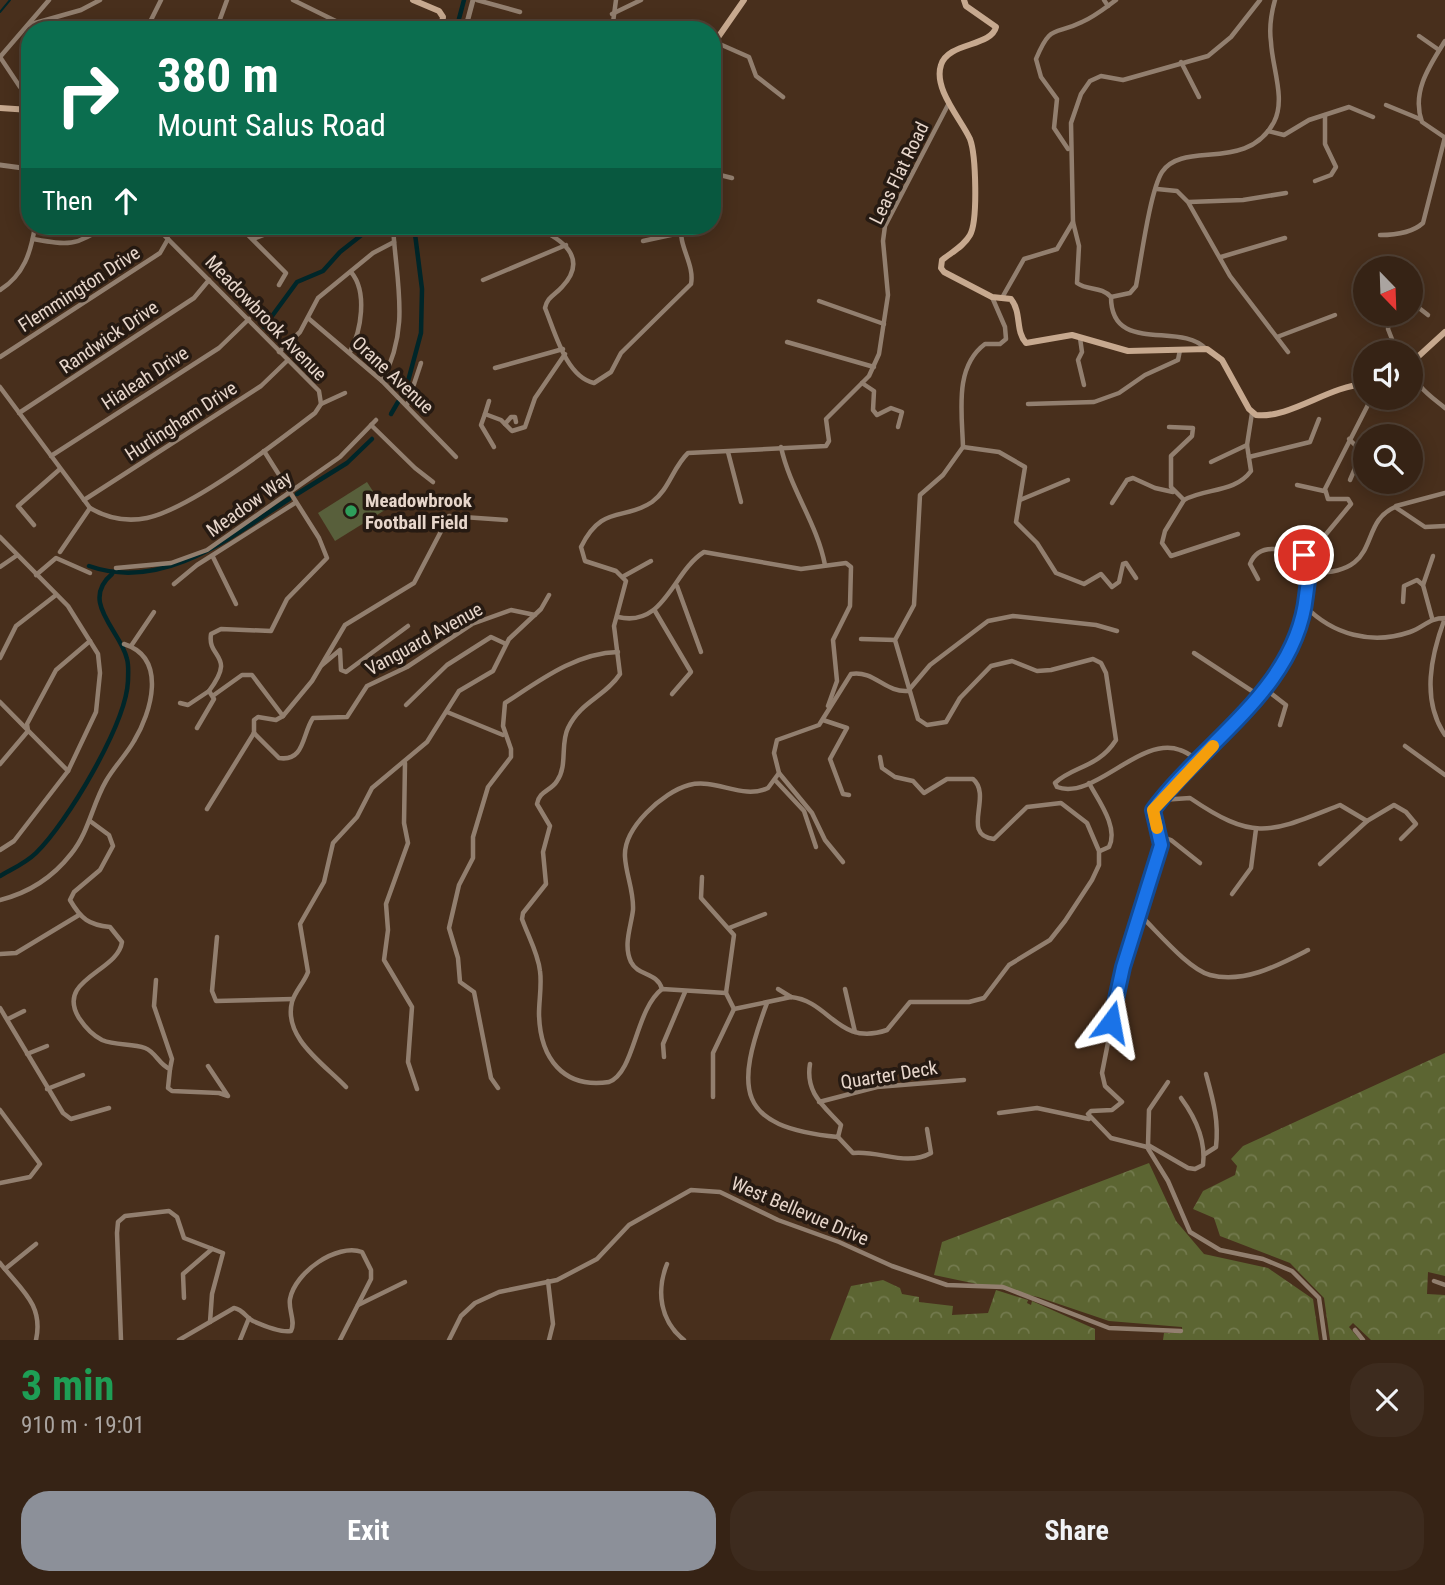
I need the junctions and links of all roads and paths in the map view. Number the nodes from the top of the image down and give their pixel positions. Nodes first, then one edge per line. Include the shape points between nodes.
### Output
1 (49, 0) edge
2 (100, 0) edge
3 (162, 0) edge
4 (227, 0) edge
5 (293, 0) edge
6 (413, 0) edge
7 (475, 0) edge
8 (616, 0) edge
9 (641, 0) edge
10 (733, 0) edge
11 (744, 0) edge
12 (964, 0) edge
13 (1104, 0) edge
14 (1116, 0) edge
15 (1260, 0) edge
16 (1275, 0) edge
17 (499, 3) edge
18 (1108, 6) junction
19 (737, 9) junction
20 (520, 12) dead end
21 (612, 14) junction
22 (32, 21) edge
23 (43, 21) edge
24 (151, 21) edge
25 (219, 21) edge
26 (336, 21) edge
27 (442, 21) edge
28 (468, 21) edge
29 (612, 21) edge
30 (721, 32) edge
31 (21, 34) edge
32 (1419, 36) dead end
33 (1445, 41) edge
34 (721, 47) edge
35 (1439, 50) junction
36 (0, 57) edge
37 (1181, 62) junction
38 (20, 87) dead end
39 (783, 97) dead end
40 (1199, 97) dead end
41 (950, 103) junction
42 (1386, 105) dead end
43 (0, 108) edge
44 (21, 109) edge
45 (1325, 115) junction
46 (1373, 117) dead end
47 (1420, 119) junction
48 (1268, 131) junction
49 (1445, 137) edge
50 (1069, 149) junction
51 (0, 165) edge
52 (21, 168) edge
53 (721, 175) edge
54 (732, 178) dead end
55 (1315, 181) dead end
56 (1157, 189) junction
57 (1286, 193) dead end
58 (1188, 202) junction
59 (1073, 222) junction
60 (1380, 234) dead end
61 (34, 235) edge
62 (92, 235) edge
63 (164, 235) edge
64 (249, 235) edge
65 (263, 235) edge
66 (394, 235) edge
67 (554, 235) edge
68 (671, 235) edge
69 (681, 235) edge
70 (1285, 238) dead end
71 (33, 239) junction
72 (168, 239) junction
73 (253, 239) junction
74 (643, 241) dead end
75 (394, 242) junction
76 (566, 245) junction
77 (1221, 257) junction
78 (351, 272) junction
79 (209, 279) junction
80 (483, 280) dead end
81 (279, 285) dead end
82 (0, 290) edge
83 (1003, 296) junction
84 (992, 297) junction
85 (1111, 297) junction
86 (819, 301) dead end
87 (1423, 311) edge
88 (1335, 315) dead end
89 (1428, 315) dead end
90 (308, 318) junction
91 (249, 319) junction
92 (884, 324) junction
93 (1445, 332) edge
94 (1277, 337) junction
95 (1080, 338) junction
96 (788, 342) dead end
97 (1179, 349) junction
98 (1207, 349) junction
99 (279, 352) junction
100 (349, 352) junction
101 (564, 352) junction
102 (1288, 352) dead end
103 (1423, 353) edge
104 (0, 357) edge
105 (288, 360) junction
106 (421, 363) dead end
107 (874, 367) junction
108 (495, 368) dead end
109 (382, 381) junction
110 (862, 383) junction
111 (1084, 385) dead end
112 (0, 387) edge
113 (1353, 387) edge
114 (1423, 392) edge
115 (345, 393) dead end
116 (489, 401) dead end
117 (321, 404) junction
118 (1028, 404) dead end
119 (407, 405) junction
120 (1445, 408) edge
121 (1366, 410) edge
122 (1252, 413) junction
123 (19, 414) junction
124 (485, 414) junction
125 (1319, 419) dead end
126 (376, 420) dead end
127 (516, 422) dead end
128 (505, 424) junction
129 (371, 425) junction
130 (898, 426) dead end
131 (1168, 427) dead end
132 (1349, 439) junction
133 (1247, 445) junction
134 (494, 447) dead end
135 (781, 447) junction
136 (963, 447) junction
137 (264, 452) junction
138 (729, 452) junction
139 (51, 456) junction
140 (456, 457) dead end
141 (1249, 457) junction
142 (1211, 462) dead end
143 (60, 469) junction
144 (1068, 480) dead end
145 (1350, 480) dead end
146 (433, 482) dead end
147 (1297, 485) dead end
148 (1324, 491) junction
149 (1173, 492) junction
150 (1445, 493) edge
151 (289, 494) junction
152 (84, 500) junction
153 (1019, 500) junction
154 (1184, 500) junction
155 (741, 502) dead end
156 (295, 503) junction
157 (1112, 503) dead end
158 (1395, 507) junction
159 (90, 508) junction
160 (506, 520) dead end
161 (34, 525) dead end
162 (1445, 526) edge
163 (1238, 534) dead end
164 (0, 537) edge
165 (60, 552) dead end
166 (16, 556) junction
167 (213, 556) junction
168 (1433, 556) dead end
169 (1306, 558) junction
170 (651, 561) dead end
171 (825, 565) junction
172 (0, 567) edge
173 (116, 568) dead end
174 (90, 573) dead end
175 (1311, 573) junction
176 (36, 575) junction
177 (624, 576) junction
178 (1136, 578) dead end
179 (1258, 579) dead end
180 (174, 584) dead end
181 (677, 585) junction
182 (1423, 585) junction
183 (549, 595) dead end
184 (56, 596) junction
185 (1403, 602) dead end
186 (236, 604) dead end
187 (1305, 606) junction
188 (654, 611) junction
189 (154, 612) dead end
190 (535, 615) junction
191 (618, 617) junction
192 (1432, 618) junction
193 (1445, 618) edge
194 (408, 626) dead end
195 (1117, 631) dead end
196 (861, 639) dead end
197 (895, 640) junction
198 (90, 641) junction
199 (124, 644) dead end
200 (506, 644) junction
201 (131, 646) junction
202 (618, 652) junction
203 (701, 652) dead end
204 (1194, 653) dead end
205 (0, 657) edge
206 (319, 668) junction
207 (1264, 688) junction
208 (908, 691) junction
209 (211, 693) junction
210 (672, 694) dead end
211 (1258, 695) junction
212 (0, 702) edge
213 (180, 703) dead end
214 (406, 705) dead end
215 (446, 712) junction
216 (827, 712) junction
217 (283, 716) junction
218 (823, 720) junction
219 (1280, 725) dead end
220 (197, 728) dead end
221 (28, 731) junction
222 (254, 733) junction
223 (504, 735) junction
224 (1445, 735) edge
225 (1405, 746) dead end
226 (880, 757) dead end
227 (1199, 761) junction
228 (405, 762) junction
229 (0, 764) edge
230 (68, 771) junction
231 (779, 773) junction
232 (1445, 775) edge
233 (775, 780) junction
234 (1089, 783) junction
235 (849, 795) dead end
236 (1160, 800) junction
237 (207, 809) dead end
238 (90, 821) junction
239 (1367, 821) junction
240 (1255, 829) junction
241 (1159, 836) junction
242 (1401, 839) dead end
243 (816, 846) dead end
244 (0, 850) edge
245 (1099, 851) junction
246 (844, 862) dead end
247 (1200, 863) dead end
248 (1320, 864) dead end
249 (702, 877) dead end
250 (1232, 894) dead end
251 (0, 900) edge
252 (765, 914) dead end
253 (79, 915) junction
254 (1140, 915) junction
255 (729, 928) junction
256 (217, 937) dead end
257 (1308, 950) dead end
258 (0, 954) edge
259 (156, 980) dead end
260 (662, 989) junction
261 (778, 989) dead end
262 (845, 989) dead end
263 (685, 992) junction
264 (726, 993) junction
265 (792, 997) junction
266 (293, 999) junction
267 (767, 1003) junction
268 (0, 1007) edge
269 (734, 1009) junction
270 (24, 1011) dead end
271 (8, 1020) junction
272 (855, 1033) junction
273 (47, 1046) dead end
274 (27, 1054) junction
275 (664, 1057) dead end
276 (810, 1065) dead end
277 (208, 1066) dead end
278 (170, 1069) junction
279 (1206, 1074) dead end
280 (83, 1075) dead end
281 (964, 1080) dead end
282 (1168, 1082) dead end
283 (346, 1087) dead end
284 (499, 1088) dead end
285 (47, 1089) junction
286 (418, 1089) dead end
287 (713, 1097) dead end
288 (1181, 1098) dead end
289 (819, 1102) junction
290 (109, 1108) dead end
291 (0, 1110) edge
292 (999, 1114) dead end
293 (1090, 1119) junction
294 (927, 1129) dead end
295 (838, 1137) junction
296 (1147, 1146) junction
297 (1205, 1154) junction
298 (0, 1182) edge
299 (36, 1244) dead end
300 (212, 1249) junction
301 (0, 1262) edge
302 (667, 1264) dead end
303 (5, 1269) junction
304 (548, 1281) junction
305 (1434, 1281) dead end
306 (405, 1282) dead end
307 (1445, 1285) edge
308 (184, 1298) dead end
309 (358, 1306) junction
310 (249, 1318) junction
311 (211, 1322) junction
312 (1355, 1330) dead end
313 (1181, 1331) dead end
314 (36, 1340) edge
315 (121, 1340) edge
316 (178, 1340) edge
317 (240, 1340) edge
318 (340, 1340) edge
319 (449, 1340) edge
320 (549, 1340) edge
321 (684, 1340) edge
322 (1325, 1340) edge
323 (1363, 1340) edge

1 - 22 street
2 - 23 street
3 - 24 street
4 - 25 street
5 - 26 street
6 - 27 main road via 442,14
7 - 17 street
7 - 28 street
8 - 21 street
9 - 21 street
10 - 19 street
11 - 19 main road
12 - 41 main road via 996,27 992,35 950,54 941,64
13 - 18 street
14 - 18 street
15 - 37 street via 1215,53
16 - 48 street via 1270,41 1278,107
17 - 20 street
18 - 50 street via 1080,24 1055,29 1035,59 1057,99 1054,128
19 - 30 main road
21 - 29 street
31 - 36 street
32 - 35 street
33 - 35 street
34 - 39 street via 749,57 756,76
35 - 47 street via 1422,81
36 - 38 street
37 - 40 street
37 - 50 street via 1123,80 1101,76 1090,81 1071,124
41 - 84 main road via 971,142 975,215 967,241 942,260 940,268
41 - 92 street, Leas Flat Road via 885,226 888,295
42 - 47 street
43 - 44 main road
45 - 46 street via 1353,107
45 - 48 street via 1284,135
45 - 55 street via 1325,144 1336,167 1331,176
47 - 49 street
48 - 56 street via 1239,151 1175,159 1164,170
49 - 60 street via 1423,223 1393,235
50 - 59 street
51 - 52 street
53 - 54 street
56 - 58 street via 1177,191
56 - 85 street via 1136,286 1130,293
57 - 58 street
58 - 77 street
59 - 83 street via 1057,249 1024,260
59 - 85 street via 1079,246 1077,283 1104,290
61 - 71 street
62 - 71 street via 69,245
63 - 72 street, Meadowbrook Avenue
64 - 73 street
65 - 73 street
66 - 75 street
67 - 76 street
68 - 74 street
69 - 101 street via 691,284 621,353 611,372 598,382 589,382 580,378
70 - 77 street
71 - 82 street via 20,271
72 - 79 street, Meadowbrook Avenue
72 - 104 street, Flemmington Drive via 160,253
73 - 81 street via 286,273
75 - 78 street
75 - 109 street via 401,321
76 - 80 street
76 - 101 street via 572,270 545,308
77 - 94 street
78 - 90 street via 318,298
78 - 100 street via 358,282 361,303
79 - 91 street, Meadowbrook Avenue
79 - 123 street, Randwick Drive via 194,298
83 - 84 main road
83 - 95 main road via 1014,302 1026,344 1072,335
84 - 136 street via 1006,340 985,344 966,366
85 - 98 street via 1113,312 1130,330 1193,338
86 - 92 street
87 - 89 street
88 - 94 street
90 - 99 street
90 - 100 street, Orane Avenue
91 - 99 street, Meadowbrook Avenue
91 - 139 street, Hialeah Drive via 219,348
92 - 107 street, Leas Flat Road
93 - 103 main road
94 - 102 street
95 - 97 main road via 1128,351
95 - 111 street via 1078,360
96 - 107 street
97 - 98 main road
97 - 118 street via 1178,360 1101,400
98 - 122 main road via 1222,360
99 - 105 street, Meadowbrook Avenue
100 - 109 street, Orane Avenue
101 - 108 street
101 - 128 street via 529,411 528,424 512,431
105 - 117 street, Meadowbrook Avenue via 319,391
105 - 152 street, Hurlingham Drive via 261,386
106 - 119 street
107 - 110 street, Leas Flat Road
109 - 119 street, Orane Avenue
110 - 130 street via 874,391 877,415 891,408 902,412
110 - 135 street, Leas Flat Road via 826,419 826,446
112 - 123 street
113 - 122 main road via 1269,414
114 - 120 street
115 - 117 street
116 - 124 street
117 - 137 street, Meadowbrook Avenue
119 - 140 street, Orane Avenue
121 - 132 street
122 - 133 street
123 - 139 street
124 - 128 street
124 - 134 street via 481,425
125 - 141 street via 1310,442
126 - 129 street, Meadow Way
127 - 128 street via 513,416
129 - 146 street
129 - 151 street, Meadow Way via 340,457
131 - 149 street via 1194,431 1171,456
132 - 145 street via 1362,452
132 - 148 street
133 - 141 street
133 - 142 street
135 - 138 street, Leas Flat Road
135 - 171 street via 791,483 820,541
136 - 153 street via 999,452 1021,464 1025,470
136 - 197 street via 943,475 920,495 914,605
137 - 151 street
137 - 159 street, Meadowbrook Avenue via 164,513 129,520
138 - 155 street
138 - 177 street, Leas Flat Road via 688,453 664,491 644,507 607,516 581,547 585,561
139 - 143 street
141 - 154 street via 1251,471 1245,478
143 - 152 street
143 - 161 street via 18,506
144 - 153 street
147 - 148 street
148 - 169 street via 1328,499 1348,499 1351,504 1322,539 1305,547
149 - 154 street
149 - 157 street via 1133,478
150 - 158 street
151 - 156 street
151 - 173 street, Meadow Way via 197,554 171,563
152 - 159 street
153 - 178 street via 1016,523 1037,543 1056,573 1084,584 1101,574 1112,587 1119,582 1126,563
154 - 163 street via 1162,543 1167,554
156 - 167 street
156 - 209 street via 327,558 287,599 271,631 221,629 211,634 222,668
158 - 162 street via 1418,524
158 - 175 street via 1380,520 1354,563
159 - 165 street
160 - 206 street via 449,516 414,583 353,619 336,637
164 - 166 street
166 - 172 street
166 - 176 street
167 - 180 street
167 - 186 street
168 - 182 street
169 - 175 street
169 - 179 street via 1275,548 1262,552 1251,564
170 - 177 street
171 - 181 street via 801,569 704,552
171 - 216 street via 846,563 850,567 850,606 833,640 837,681
174 - 176 street via 56,558
175 - 187 street
176 - 184 street
177 - 191 street
181 - 188 street
181 - 203 street
182 - 185 street via 1420,580 1406,584
182 - 192 street
183 - 190 street
184 - 198 street via 68,606
184 - 205 street via 16,626
187 - 192 street via 1358,638 1387,639 1414,631
187 - 207 street via 1288,650
188 - 191 street via 638,619
188 - 210 street via 690,669
189 - 201 street
190 - 200 street
190 - 222 street, Vanguard Avenue via 511,611 472,624 407,667 368,686 347,717 313,718 298,753 290,759 279,758
191 - 202 street via 614,626
192 - 193 street
193 - 224 street via 1433,650 1431,702
194 - 206 street via 346,672 341,670 340,650
195 - 208 street via 1013,616 988,621 930,665
196 - 197 street
197 - 208 street
198 - 221 street via 56,670 27,724
198 - 230 street via 99,663 97,709
199 - 201 street
200 - 214 street via 491,637 447,666
200 - 215 street via 493,671 459,691
201 - 238 street via 151,669 152,695 135,740 105,781
202 - 223 street via 563,667 505,703
202 - 260 street via 620,674 576,714 565,735 560,775 537,804 550,826 543,852 548,880 522,919 539,963 541,1026 555,1068 574,1080 615,1080 644,1008
204 - 211 street
206 - 217 street
207 - 211 street
207 - 219 street via 1286,705
208 - 216 street via 885,686 869,675 851,674
208 - 234 street via 918,719 938,725 950,719 960,698 991,666 1012,661 1037,671 1097,660 1106,673 1116,740 1088,766 1055,783 1061,790
209 - 213 street via 188,705
209 - 217 street via 249,674
209 - 220 street via 215,699
211 - 227 street
212 - 221 street
215 - 223 street
215 - 228 street via 427,743
216 - 218 street
217 - 222 street via 257,718
218 - 231 street via 815,728 776,740
218 - 235 street via 848,728 830,759 843,794
221 - 229 street
221 - 230 street
222 - 237 street
223 - 284 street via 511,757 488,787 473,858 459,885 449,928 458,976 474,992 491,1078
225 - 232 street
226 - 245 street via 881,768 889,775 913,781 924,793 947,779 973,779 982,794 976,823 985,838 994,839 1027,807 1061,803 1087,823
227 - 234 street via 1182,750 1161,749
227 - 236 street
228 - 266 street via 372,788 357,817 333,843 324,882 300,924 308,972
228 - 286 street via 408,843 386,904 384,960 412,1007 408,1062
230 - 244 street via 20,835
231 - 233 street
231 - 246 street via 812,813 835,856
233 - 243 street via 803,811
233 - 260 street via 760,792 707,783 676,790 628,838 625,858 633,904 629,957 634,967 656,977
234 - 245 street via 1112,837 1109,847
236 - 240 street via 1190,798 1220,818
236 - 241 street via 1153,814
238 - 251 street via 71,855 45,878 22,894
238 - 253 street via 113,843 100,870 71,896
239 - 240 street via 1340,805 1280,828
239 - 242 street via 1394,805 1416,824
239 - 248 street
240 - 250 street via 1251,868
241 - 247 street
241 - 254 street via 1161,845
245 - 272 street via 1092,880 1065,921 1050,940 1009,964 984,998 910,1002 887,1030
249 - 255 street via 701,898
252 - 255 street
253 - 258 street via 16,953
253 - 278 street via 89,924 110,927 122,942 117,954 73,997 75,1012 97,1037 148,1049
254 - 257 street via 1189,961 1211,975 1264,972
254 - 293 street via 1121,978 1102,1073 1105,1086 1122,1102 1112,1110 1091,1111
255 - 264 street via 735,939
256 - 266 street via 212,991 216,1001
259 - 278 street via 154,1006 172,1059
260 - 263 street
261 - 265 street
262 - 272 street
263 - 264 street
263 - 275 street via 663,1044
264 - 269 street
265 - 267 street
265 - 272 street via 801,998
266 - 283 street via 290,1014 295,1033
267 - 269 street
267 - 295 street via 748,1056 750,1098 778,1124 807,1134
268 - 271 street
269 - 287 street via 713,1053
270 - 271 street
271 - 274 street
273 - 274 street
274 - 285 street
276 - 289 street via 808,1077
277 - 278 street via 228,1096 172,1091 168,1088
279 - 297 street via 1218,1124 1216,1147
280 - 285 street
281 - 289 street, Quarter Deck via 877,1087
282 - 296 street via 1149,1110
285 - 290 street via 71,1119
288 - 297 street via 1196,1122
289 - 295 street via 841,1125
291 - 298 street via 40,1164 30,1177
292 - 293 street via 1037,1108
293 - 296 street via 1111,1138
294 - 295 street via 932,1153 900,1159 853,1153
296 - 297 street via 1188,1168 1200,1168
296 - 322 street via 1190,1232 1220,1250 1292,1271 1319,1298
299 - 303 street
300 - 308 street via 183,1274
300 - 311 street via 225,1257 214,1286
300 - 315 street via 184,1238 177,1217 169,1211 121,1219 117,1233
301 - 303 street
302 - 321 street via 662,1276 662,1306 670,1326
303 - 314 street via 35,1305
304 - 313 street, West Bellevue Drive via 597,1259 629,1225 678,1195 691,1190 720,1192 778,1220 947,1285 1003,1287 1109,1328
304 - 319 street, West Bellevue Drive via 499,1292 475,1303 461,1316
304 - 320 street via 553,1325
305 - 307 street
306 - 309 street
309 - 310 street via 369,1287 371,1270 362,1252 348,1249 310,1269 293,1289 291,1331
309 - 318 street
310 - 311 street via 234,1308
310 - 317 street
311 - 316 street
312 - 323 street

